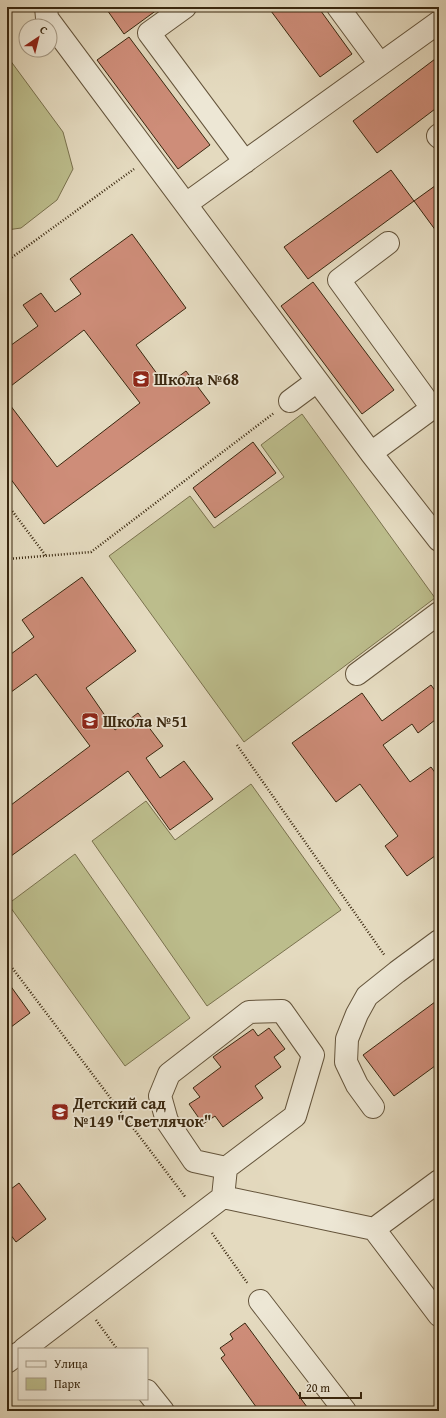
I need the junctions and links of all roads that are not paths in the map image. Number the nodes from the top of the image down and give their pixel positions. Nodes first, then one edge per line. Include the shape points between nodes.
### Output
1 (46, 7) edge
2 (185, 7) edge
3 (338, 7) edge
4 (439, 22) edge
5 (380, 64) junction
6 (245, 162) junction
7 (186, 204) junction
8 (388, 243) dead end
9 (317, 381) junction
10 (290, 401) road end
11 (436, 406) edge
12 (371, 453) junction
13 (439, 540) edge
14 (439, 613) edge
15 (357, 674) dead end
16 (439, 941) edge
17 (373, 1106) dead end
18 (226, 1168) junction
19 (439, 1180) edge
20 (223, 1197) junction
21 (374, 1229) junction
22 (260, 1301) road end
23 (439, 1315) edge
24 (25, 1348) edge
25 (18, 1353) edge
26 (7, 1362) edge
27 (148, 1392) edge
28 (163, 1411) edge
29 (345, 1411) edge

1 - 7 street via 47,18
2 - 6 street via 149,33
3 - 5 street
4 - 5 street
5 - 6 street
6 - 7 street
7 - 9 street
8 - 11 street via 339,280
9 - 10 street
9 - 12 street
11 - 12 street
12 - 13 street
14 - 15 street
16 - 17 street via 367,996 357,1014 347,1039 346,1062 357,1085
18 - 18 street via 295,1116 313,1055 282,1011 249,1012 169,1074 160,1096 167,1121 194,1161
18 - 20 street
19 - 21 street
20 - 21 street
20 - 24 street
21 - 23 street
22 - 29 street
25 - 26 street
27 - 28 street

